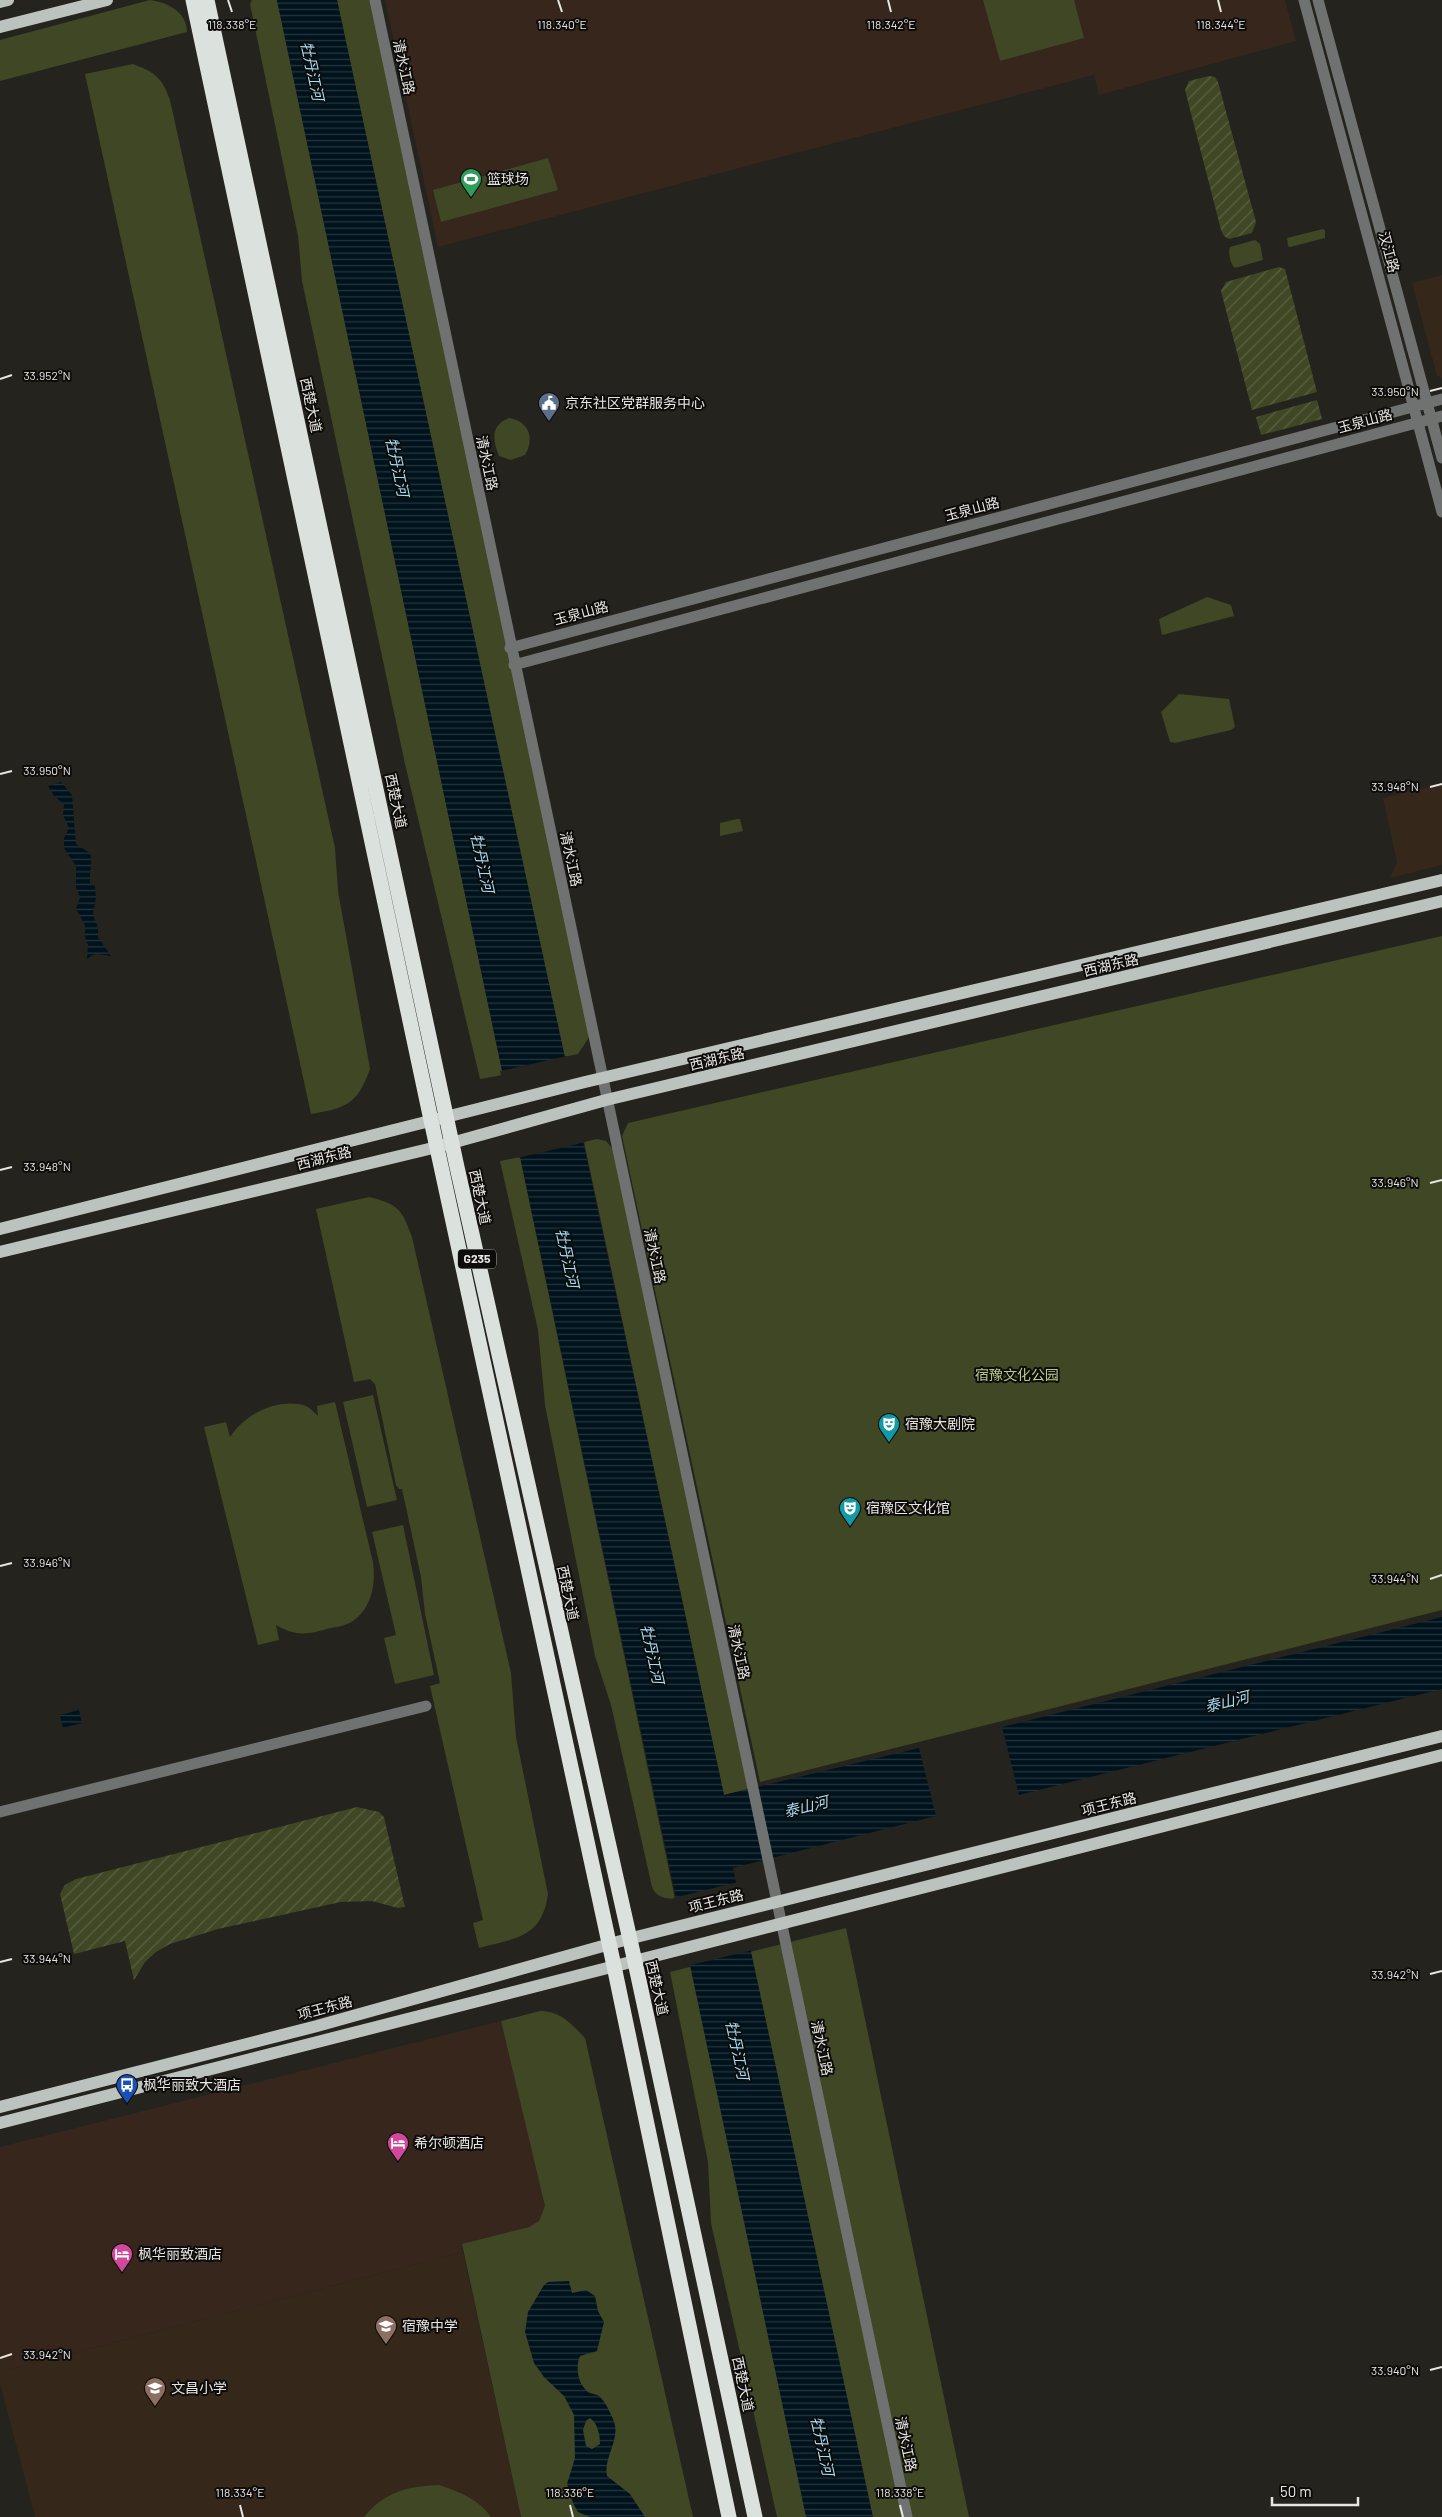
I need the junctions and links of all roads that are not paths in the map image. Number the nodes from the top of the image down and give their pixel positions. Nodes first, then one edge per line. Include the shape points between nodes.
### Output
1 (8, 0) edge
2 (107, 0) edge
3 (193, 0) edge
4 (207, 0) edge
5 (375, 0) edge
6 (1304, 0) edge
7 (1318, 0) edge
8 (0, 2) edge
9 (0, 27) edge
10 (1442, 399) edge
11 (1427, 403) junction
12 (1414, 407) junction
13 (1437, 417) edge
14 (1418, 422) junction
15 (1442, 458) edge
16 (1442, 512) edge
17 (510, 648) junction
18 (514, 665) junction
19 (1442, 880) edge
20 (1442, 901) edge
21 (602, 1079) junction
22 (606, 1100) junction
23 (446, 1116) junction
24 (431, 1120) junction
25 (452, 1142) junction
26 (437, 1146) junction
27 (0, 1229) edge
28 (0, 1252) edge
29 (426, 1706) dead end
30 (1442, 1736) edge
31 (1442, 1755) edge
32 (0, 1812) edge
33 (777, 1902) junction
34 (781, 1924) junction
35 (628, 1939) junction
36 (609, 1944) junction
37 (635, 1962) junction
38 (614, 1966) junction
39 (0, 2107) edge
40 (0, 2123) edge
41 (729, 2517) edge
42 (755, 2517) edge
43 (907, 2517) edge

1 - 8 main road
2 - 9 main road
3 - 24 highway, G235
4 - 23 highway, 西楚大道 / G235
5 - 17 street, 清水江路
6 - 12 street, 汉江路
7 - 11 street, 汉江路
10 - 11 street, 玉泉山路
11 - 12 street, 玉泉山路
11 - 13 street, 汉江路
12 - 14 street, 汉江路
12 - 17 street, 玉泉山路
13 - 14 street, 玉泉山路
13 - 15 street, 汉江路
14 - 16 street, 汉江路
14 - 18 street, 玉泉山路
17 - 18 street, 清水江路
18 - 21 street, 清水江路
19 - 21 main road, 西湖东路
20 - 22 main road, 西湖东路
21 - 22 street, 清水江路
21 - 23 main road, 西湖东路
22 - 25 main road, 西湖东路
22 - 33 street, 清水江路
23 - 24 main road, 西湖东路
23 - 25 highway, 西楚大道 / G235
24 - 26 highway, G235
24 - 27 main road, 西湖东路
25 - 26 main road, 西湖东路
25 - 35 highway, 西楚大道 / G235
26 - 28 main road, 西湖东路
26 - 36 highway, G235
29 - 32 street
30 - 33 main road, 项王东路
31 - 34 main road
33 - 34 street, 清水江路
33 - 35 main road, 项王东路
34 - 37 main road
34 - 43 street, 清水江路
35 - 36 main road, 项王东路
35 - 37 highway, 西楚大道 / G235
36 - 38 highway, G235
36 - 39 main road, 项王东路 via 317,2026
37 - 38 main road
37 - 42 highway, 西楚大道 / G235
38 - 40 main road
38 - 41 highway, G235

